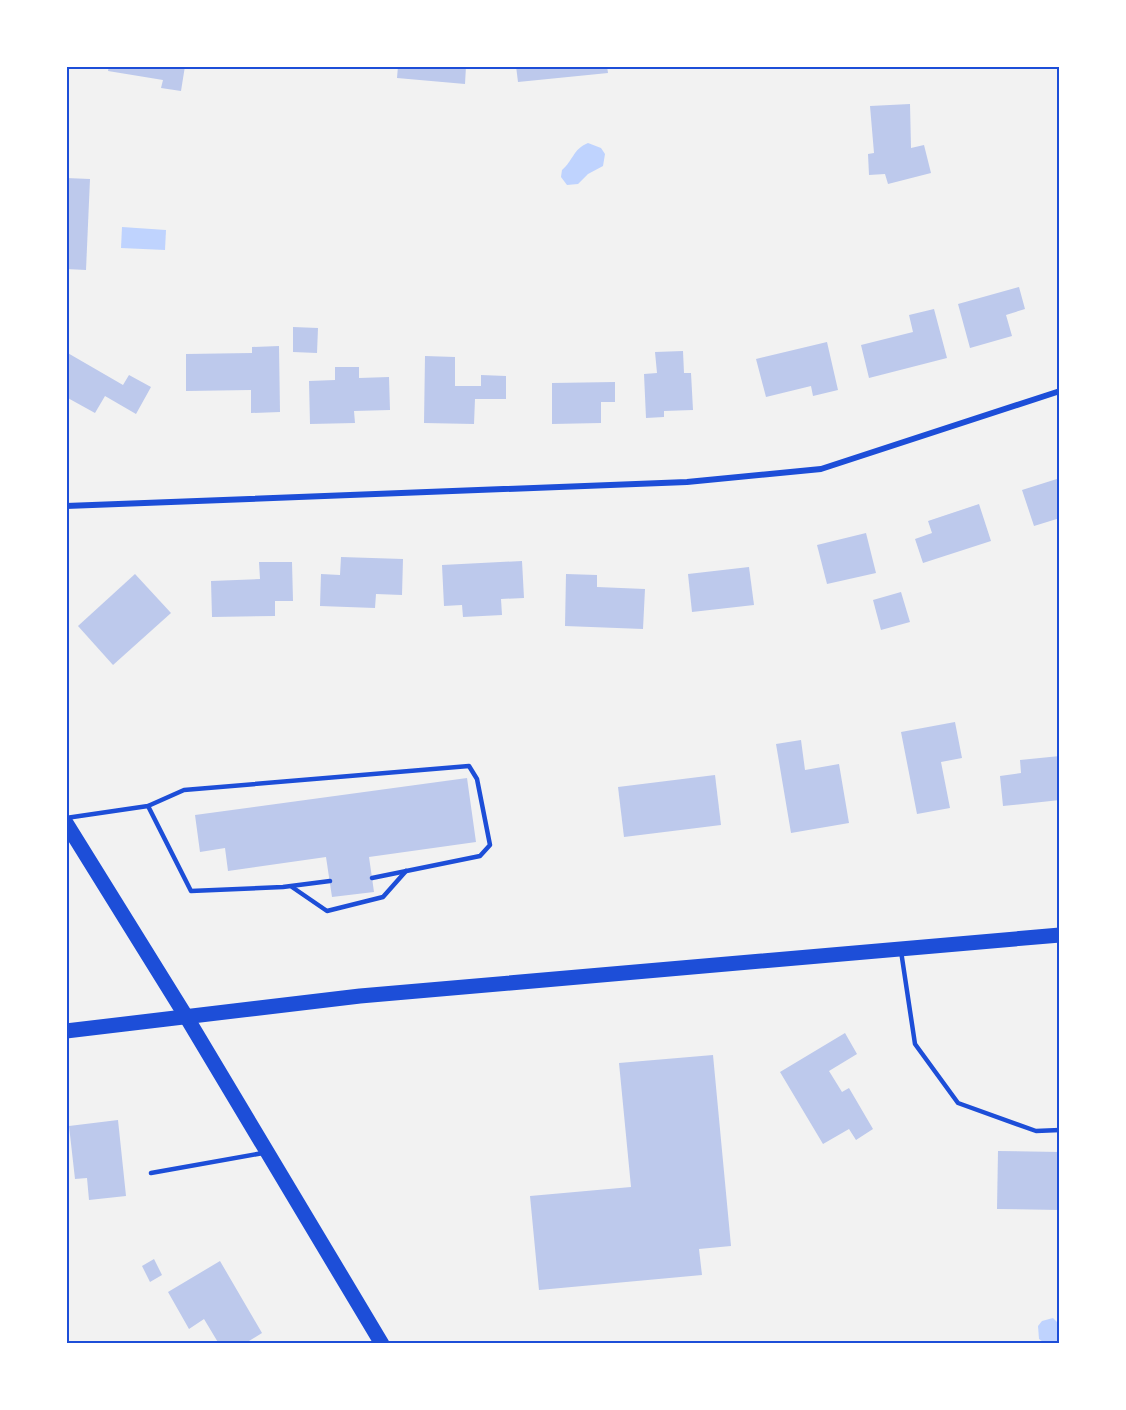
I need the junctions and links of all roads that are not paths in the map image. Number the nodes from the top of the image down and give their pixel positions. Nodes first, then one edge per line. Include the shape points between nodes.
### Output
1 (1060, 392) edge
2 (66, 506) edge
3 (148, 806) junction
4 (66, 818) edge
5 (66, 823) edge
6 (406, 871) junction
7 (372, 878) dead end
8 (330, 881) dead end
9 (291, 886) junction
10 (1060, 935) edge
11 (901, 951) junction
12 (187, 1018) junction
13 (66, 1030) edge
14 (1060, 1130) edge
15 (265, 1152) junction
16 (151, 1173) dead end
17 (382, 1344) edge

1 - 2 street via 821,470 687,482
3 - 4 lane
3 - 6 lane via 184,790 469,766 477,779 490,845 480,856
3 - 9 lane via 191,891
5 - 12 main road
6 - 7 lane
6 - 9 lane via 382,897 327,911
8 - 9 lane
10 - 11 main road
11 - 12 main road via 370,995
11 - 14 lane via 915,1044 958,1103 1036,1131
12 - 13 main road
12 - 15 main road
15 - 16 lane
15 - 17 main road

